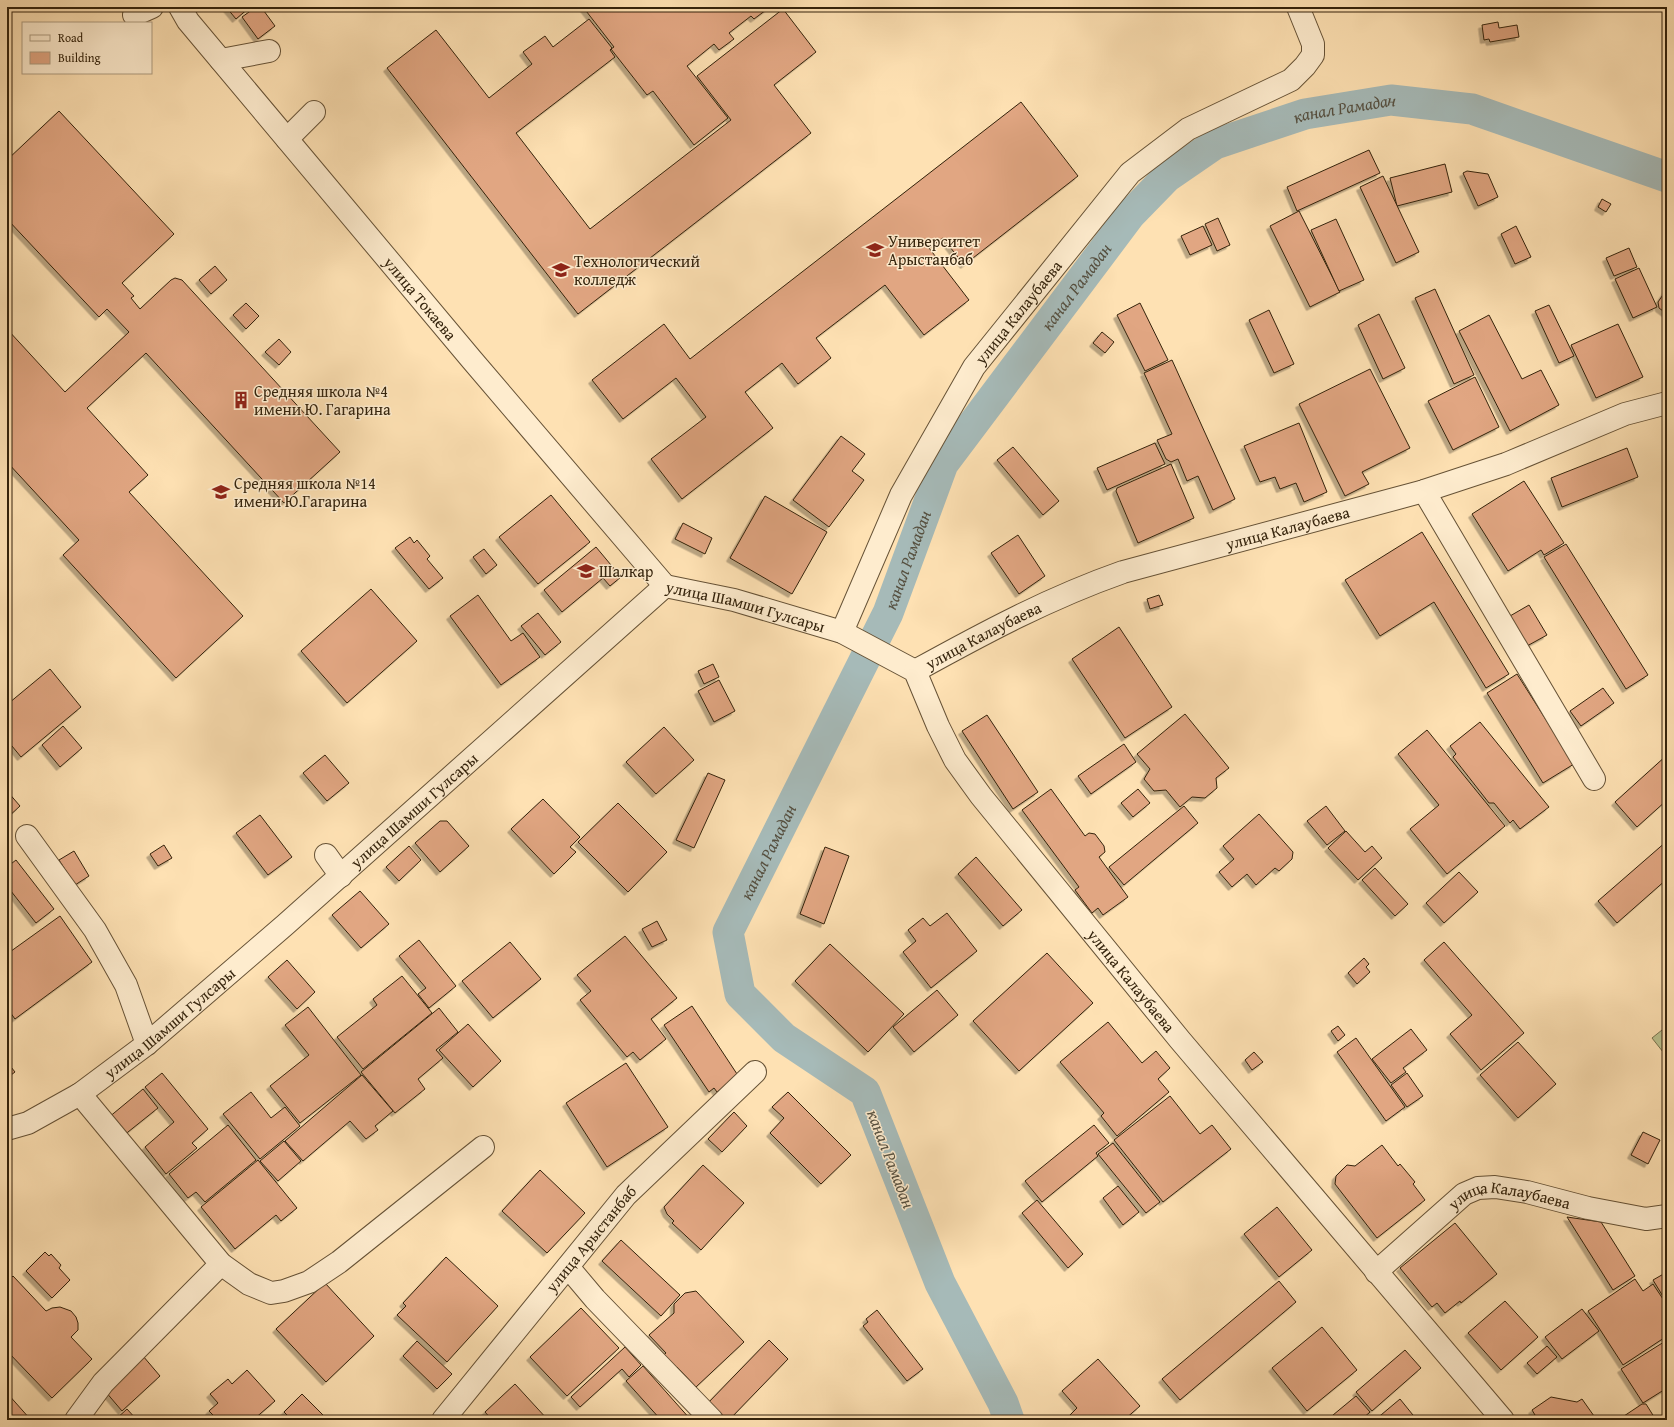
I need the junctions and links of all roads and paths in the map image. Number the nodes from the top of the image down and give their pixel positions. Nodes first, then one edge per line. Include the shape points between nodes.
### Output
1 (180, 7) edge
2 (1298, 7) edge
3 (269, 51) dead end
4 (221, 60) junction
5 (314, 112) dead end
6 (287, 138) junction
7 (1667, 403) edge
8 (1424, 491) junction
9 (665, 586) junction
10 (844, 633) junction
11 (916, 671) junction
12 (1594, 779) dead end
13 (27, 836) dead end
14 (326, 855) dead end
15 (341, 876) junction
16 (147, 1044) junction
17 (755, 1072) dead end
18 (80, 1094) junction
19 (7, 1129) edge
20 (483, 1147) dead end
21 (1667, 1216) edge
22 (221, 1264) junction
23 (568, 1267) junction
24 (1376, 1272) junction
25 (76, 1420) edge
26 (443, 1420) edge
27 (712, 1420) edge
28 (1503, 1420) edge

1 - 4 street, улица Токаева via 188,21
2 - 10 street, улица Калаубаева via 1313,44 1313,55 1305,66 1291,80 1188,129 1130,174 974,367 901,495
3 - 4 street
4 - 6 street, улица Токаева
5 - 6 street
6 - 9 street, улица Токаева
7 - 8 street, улица Калаубаева via 1625,414 1506,464
8 - 11 street, улица Калаубаева via 1123,572 1049,600 988,630
8 - 12 street
9 - 10 street, улица Шамши Гулсары via 734,600
9 - 15 street, улица Шамши Гулсары
10 - 11 street, улица Калаубаева
11 - 24 street, улица Калаубаева via 955,760 981,796 1180,1040
13 - 16 street via 95,930 126,985
14 - 15 street
15 - 16 street, улица Шамши Гулсары
16 - 18 street, улица Шамши Гулсары
17 - 23 street, улица Арыстанбаб via 626,1195
18 - 19 street, улица Шамши Гулсары via 28,1122
18 - 22 street
20 - 22 street via 339,1262 309,1282 271,1293 249,1284
21 - 24 street, улица Калаубаева via 1646,1219 1588,1208 1527,1192 1495,1187 1478,1188 1464,1194
22 - 25 street via 103,1383
23 - 26 street, улица Арыстанбаб
23 - 27 street via 595,1299
24 - 28 street, улица Калаубаева

